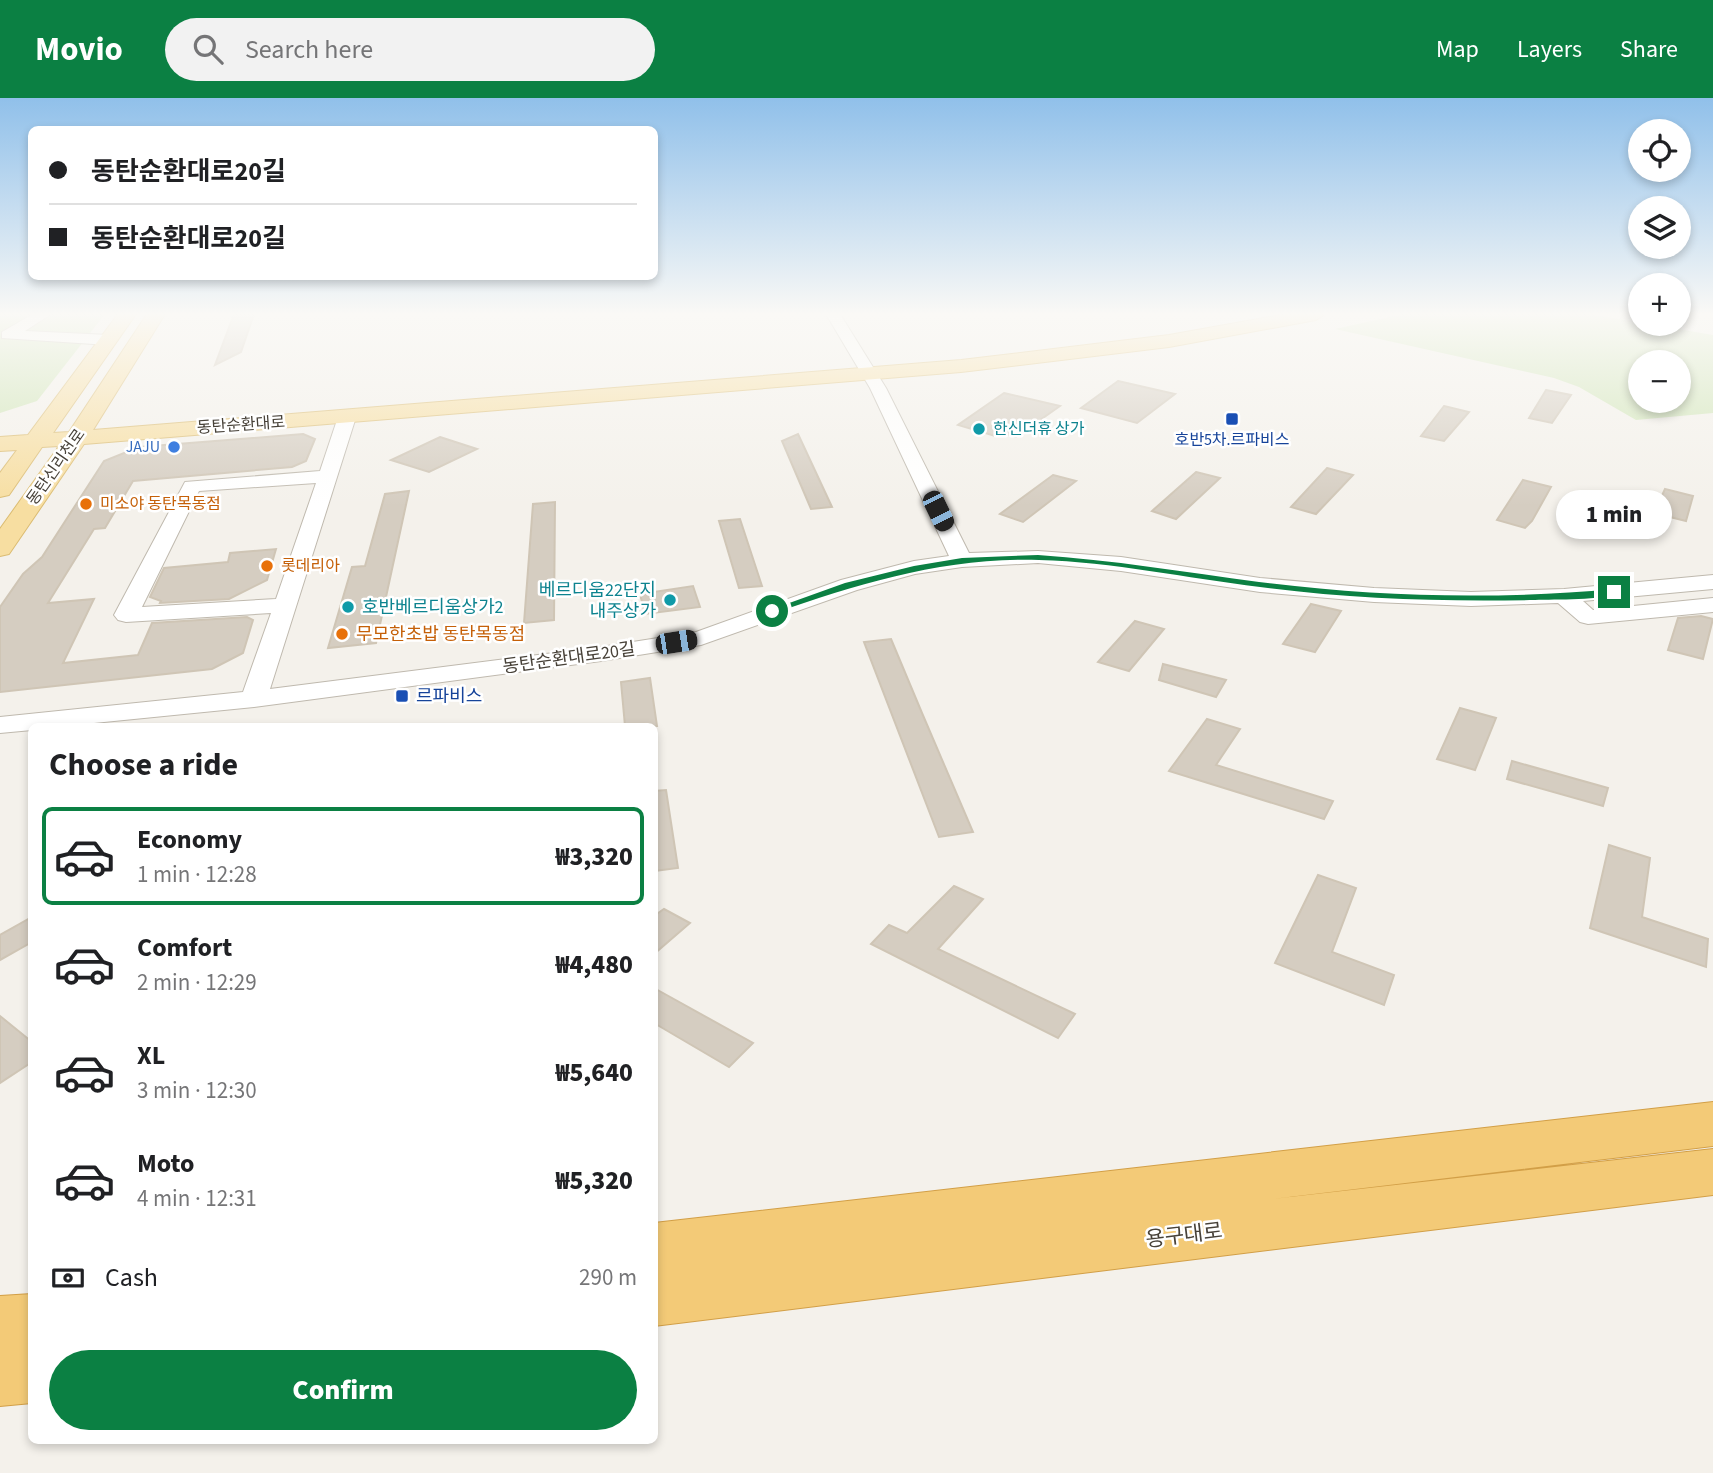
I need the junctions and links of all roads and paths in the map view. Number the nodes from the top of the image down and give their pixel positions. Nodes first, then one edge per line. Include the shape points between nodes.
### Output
1 (81, 378) joint
2 (107, 378) edge
3 (115, 378) edge
4 (691, 378) edge
5 (749, 378) edge
6 (871, 378) edge
7 (196, 410) junction
8 (347, 417) junction
9 (90, 418) junction
10 (50, 421) junction
11 (0, 425) edge
12 (180, 430) junction
13 (76, 438) junction
14 (36, 441) junction
15 (0, 444) edge
16 (328, 476) junction
17 (43, 486) junction
18 (0, 490) edge
19 (0, 548) edge
20 (962, 560) junction
21 (1713, 582) edge
22 (1564, 596) junction
23 (283, 605) junction
24 (1713, 605) edge
25 (254, 699) junction
26 (0, 725) edge
27 (1713, 1124) edge
28 (1713, 1172) edge
29 (658, 1248) edge
30 (658, 1298) edge
31 (28, 1322) edge
32 (0, 1325) edge
33 (28, 1373) edge
34 (0, 1376) edge

1 - 2 main road via 95,382
1 - 10 main road, 동탄신리천로
3 - 9 main road, 동탄신리천로
4 - 7 main road, 동탄순환대로
5 - 8 main road, 동탄순환대로
6 - 20 street
7 - 9 main road, 동탄순환대로
7 - 12 main road via 163,422 163,427
8 - 12 main road, 동탄순환대로
8 - 16 street
9 - 10 main road, 동탄순환대로
9 - 13 main road, 동탄신리천로
10 - 11 main road, 동탄순환대로
10 - 14 main road, 동탄신리천로
12 - 13 main road, 동탄순환대로
13 - 14 main road, 동탄순환대로
13 - 17 main road, 동탄신리천로
14 - 15 main road, 동탄순환대로
14 - 18 main road, 동탄신리천로
16 - 23 street
16 - 23 street via 192,486 126,615
17 - 18 main road via 39,479 26,479
17 - 19 main road, 동탄신리천로
20 - 22 street, 동탄순환대로20길 via 1038,557 1121,564 1260,585 1374,595
20 - 25 street, 동탄순환대로20길 via 849,585 701,638
21 - 22 street, 동탄순환대로20길
22 - 24 street via 1588,617
23 - 25 street
25 - 26 street, 동탄순환대로20길
27 - 29 highway
28 - 30 highway, 용구대로
31 - 32 highway
33 - 34 highway

